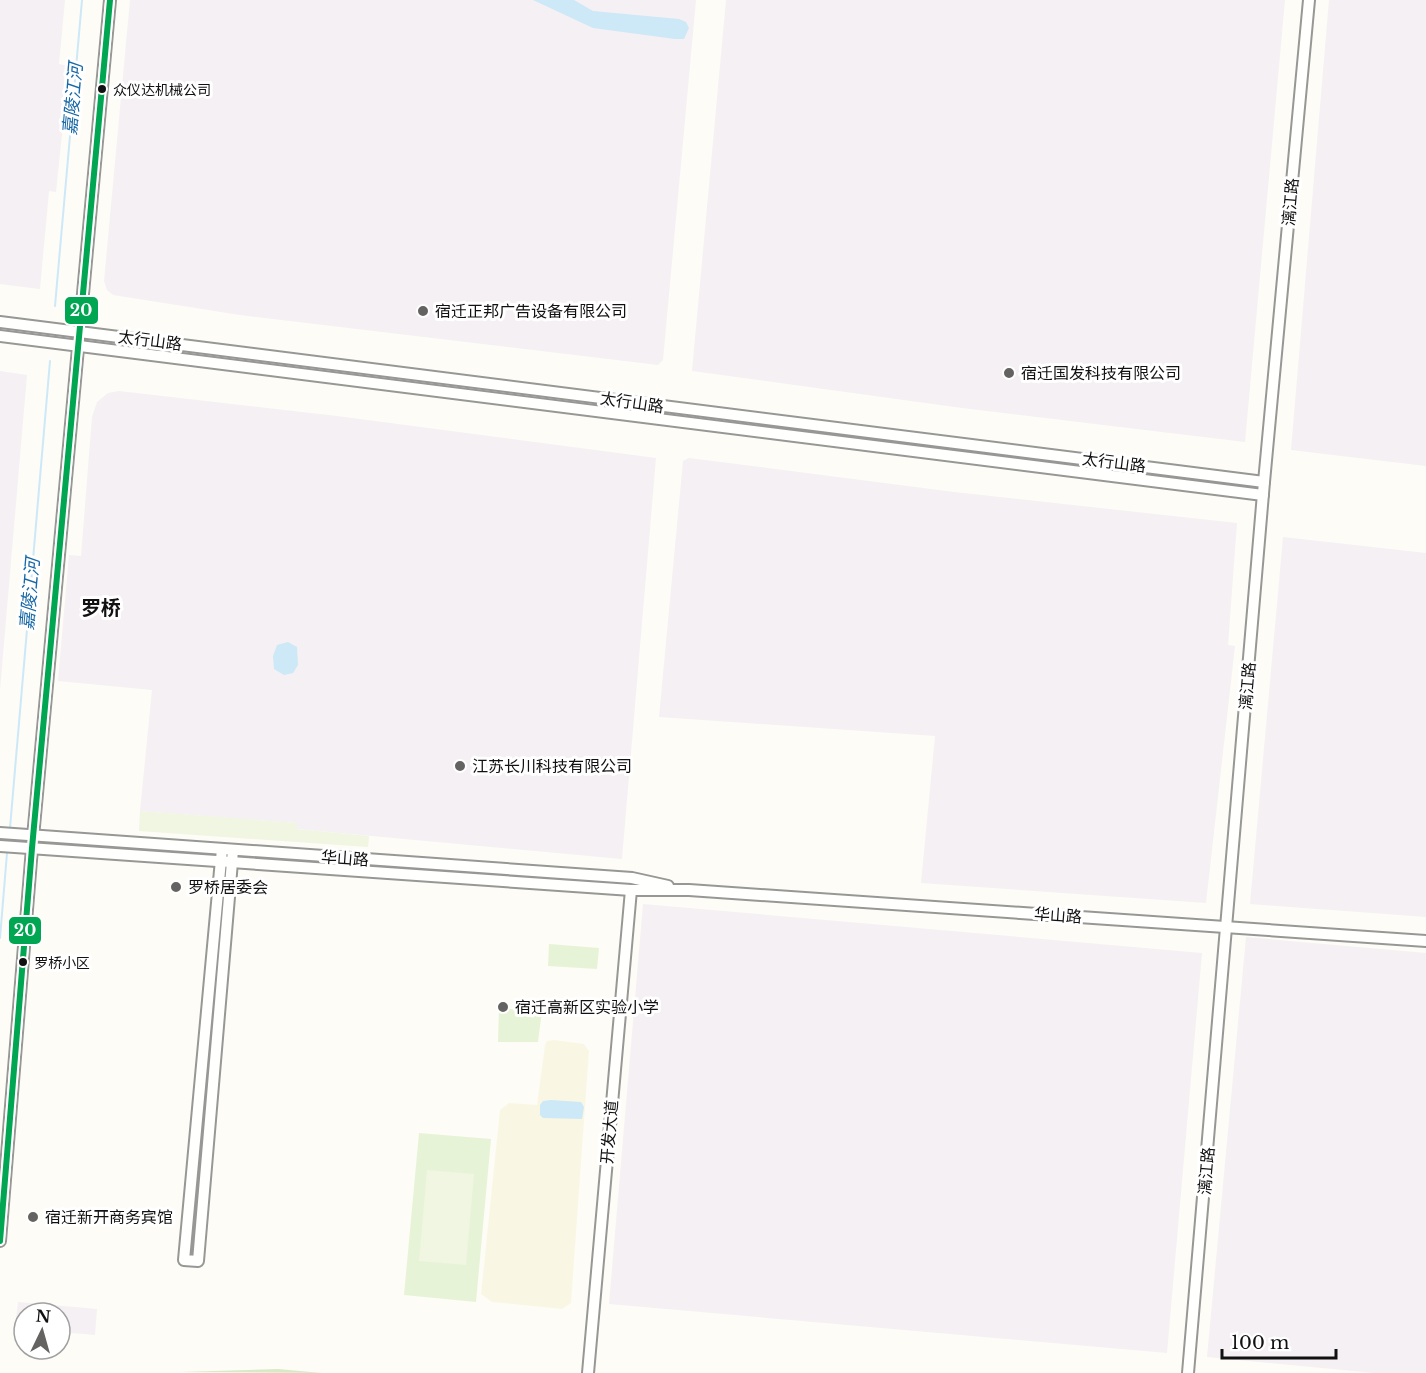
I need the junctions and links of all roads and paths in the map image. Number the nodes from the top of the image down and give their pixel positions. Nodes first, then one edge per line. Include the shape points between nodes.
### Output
1 (110, 0) edge
2 (1309, 0) edge
3 (0, 322) edge
4 (80, 332) junction
5 (0, 336) edge
6 (78, 346) junction
7 (1264, 482) junction
8 (1263, 495) junction
9 (0, 833) edge
10 (33, 835) junction
11 (0, 846) edge
12 (32, 848) junction
13 (228, 849) junction
14 (227, 862) junction
15 (631, 890) junction
16 (689, 890) junction
17 (1228, 927) junction
18 (1426, 940) edge
19 (0, 1241) edge
20 (588, 1373) edge
21 (1188, 1373) edge

1 - 4 street
2 - 7 street, 漓江路
3 - 4 street, 太行山路
4 - 6 street
4 - 7 street, 太行山路
5 - 6 street, 太行山路
6 - 8 street, 太行山路
6 - 10 street
7 - 8 street, 漓江路
8 - 17 street, 漓江路
9 - 10 street, 华山路
10 - 12 street
10 - 13 street, 华山路
11 - 12 street, 华山路
12 - 14 street, 华山路
12 - 19 street
13 - 14 street
13 - 16 street, 华山路 via 632,878
14 - 14 street via 184,1260 198,1261
14 - 15 street, 华山路
15 - 16 street, 华山路
15 - 20 street, 开发大道
16 - 17 street, 华山路
17 - 18 street, 华山路
17 - 21 street, 漓江路

